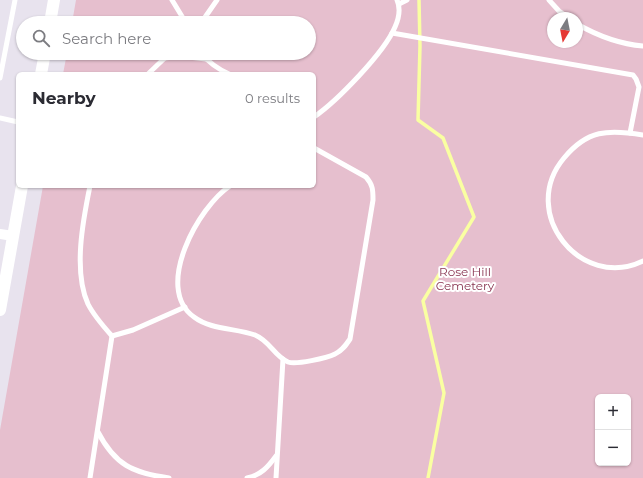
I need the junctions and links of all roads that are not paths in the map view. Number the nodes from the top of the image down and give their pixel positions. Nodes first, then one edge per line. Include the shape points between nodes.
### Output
1 (15, 0) edge
2 (54, 0) edge
3 (172, 0) edge
4 (217, 0) edge
5 (407, 0) edge
6 (549, 0) edge
7 (398, 2) edge
8 (560, 12) edge
9 (51, 16) edge
10 (182, 16) edge
11 (206, 16) edge
12 (583, 27) edge
13 (392, 33) junction
14 (643, 46) edge
15 (44, 60) edge
16 (163, 60) edge
17 (207, 60) edge
18 (42, 72) edge
19 (150, 72) edge
20 (224, 72) edge
21 (0, 78) edge
22 (316, 116) edge
23 (0, 118) edge
24 (16, 122) edge
25 (630, 133) junction
26 (643, 135) edge
27 (316, 149) edge
28 (22, 188) edge
29 (90, 188) edge
30 (227, 188) edge
31 (0, 234) edge
32 (13, 236) junction
33 (643, 261) edge
34 (185, 307) junction
35 (0, 310) edge
36 (112, 336) junction
37 (283, 359) junction
38 (98, 432) junction
39 (277, 455) junction
40 (90, 478) edge
41 (169, 478) edge
42 (247, 478) edge
43 (276, 478) edge

1 - 21 lane
2 - 9 main road
3 - 10 lane
4 - 11 lane
5 - 7 lane
6 - 8 lane
7 - 13 lane via 399,12
12 - 14 lane via 615,42
13 - 22 lane via 369,64
13 - 25 lane via 633,75 639,87
15 - 18 main road
16 - 19 lane
17 - 20 lane
23 - 24 lane
25 - 26 lane
25 - 33 lane via 608,132 593,135 581,140 570,151 552,175 548,190 549,215 565,244 583,259 594,264 615,267 625,267
27 - 37 lane via 366,177 371,182 373,200 350,339 344,348 335,354 298,364
28 - 32 main road
29 - 36 lane via 80,255 82,282 88,303 98,321
30 - 34 lane via 210,204 183,251 178,267 178,283
31 - 32 street
32 - 35 main road
34 - 36 lane via 133,330
34 - 37 lane via 193,317 204,322 256,336 268,343
36 - 38 lane
37 - 39 lane
38 - 40 lane
38 - 41 lane via 112,455 124,464 139,472
39 - 42 lane via 266,470
39 - 43 lane

